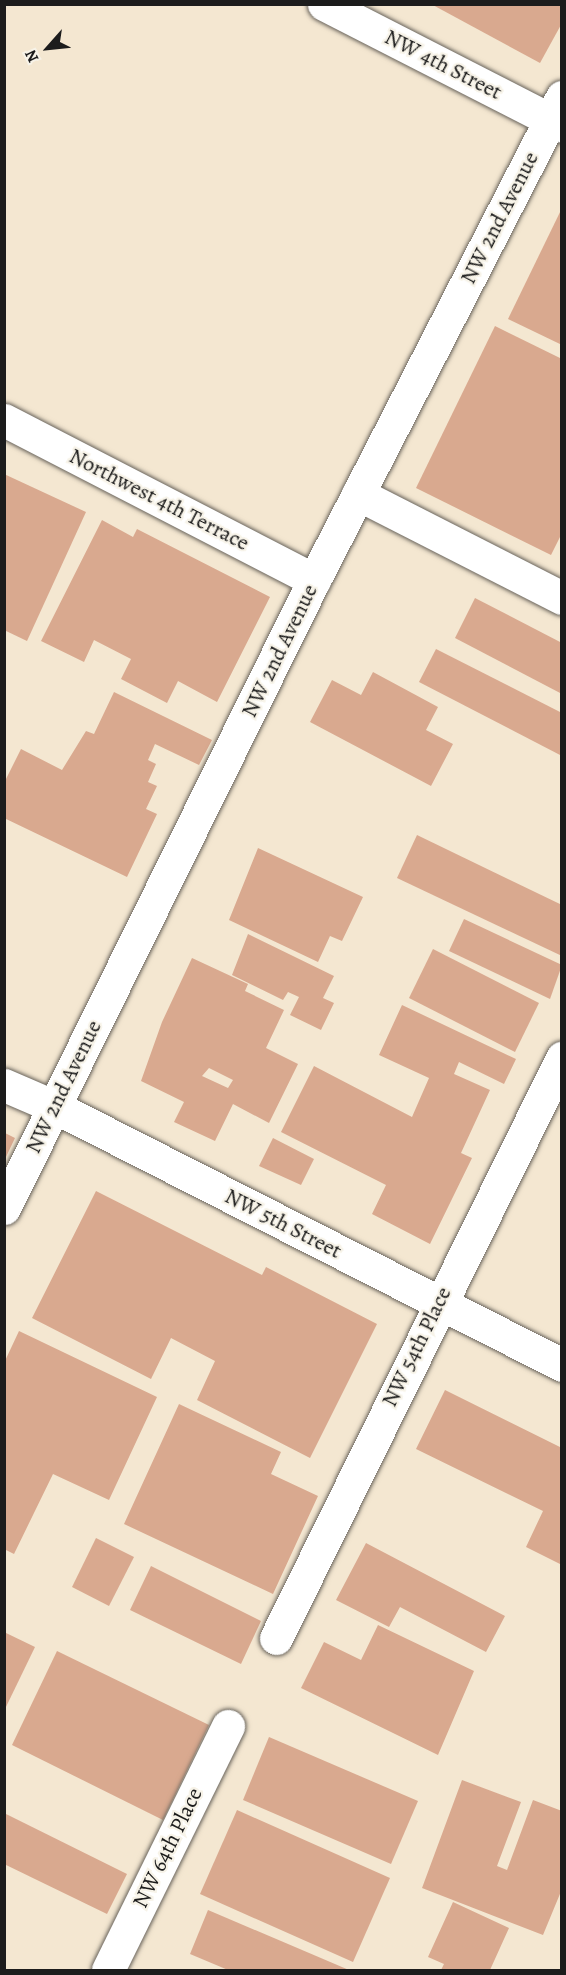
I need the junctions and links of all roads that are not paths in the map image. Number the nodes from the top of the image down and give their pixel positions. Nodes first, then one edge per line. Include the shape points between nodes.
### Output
1 (324, 4) edge
2 (558, 114) edge
3 (4, 420) edge
4 (358, 494) junction
5 (314, 580) junction
6 (561, 598) edge
7 (561, 1058) edge
8 (4, 1085) edge
9 (55, 1107) junction
10 (4, 1208) edge
11 (438, 1304) junction
12 (561, 1365) edge
13 (276, 1638) dead end
14 (228, 1726) dead end
15 (108, 1971) edge

1 - 2 street, NW 4th Street
2 - 4 street, NW 2nd Avenue
3 - 5 street, Northwest 4th Terrace
4 - 5 street, NW 2nd Avenue
4 - 6 street
5 - 9 street, NW 2nd Avenue
7 - 11 street, NW 54th Place
8 - 9 street, NW 5th Street
9 - 10 street, NW 2nd Avenue
9 - 11 street, NW 5th Street
11 - 12 street, NW 5th Street
11 - 13 street, NW 54th Place
14 - 15 street, NW 64th Place

